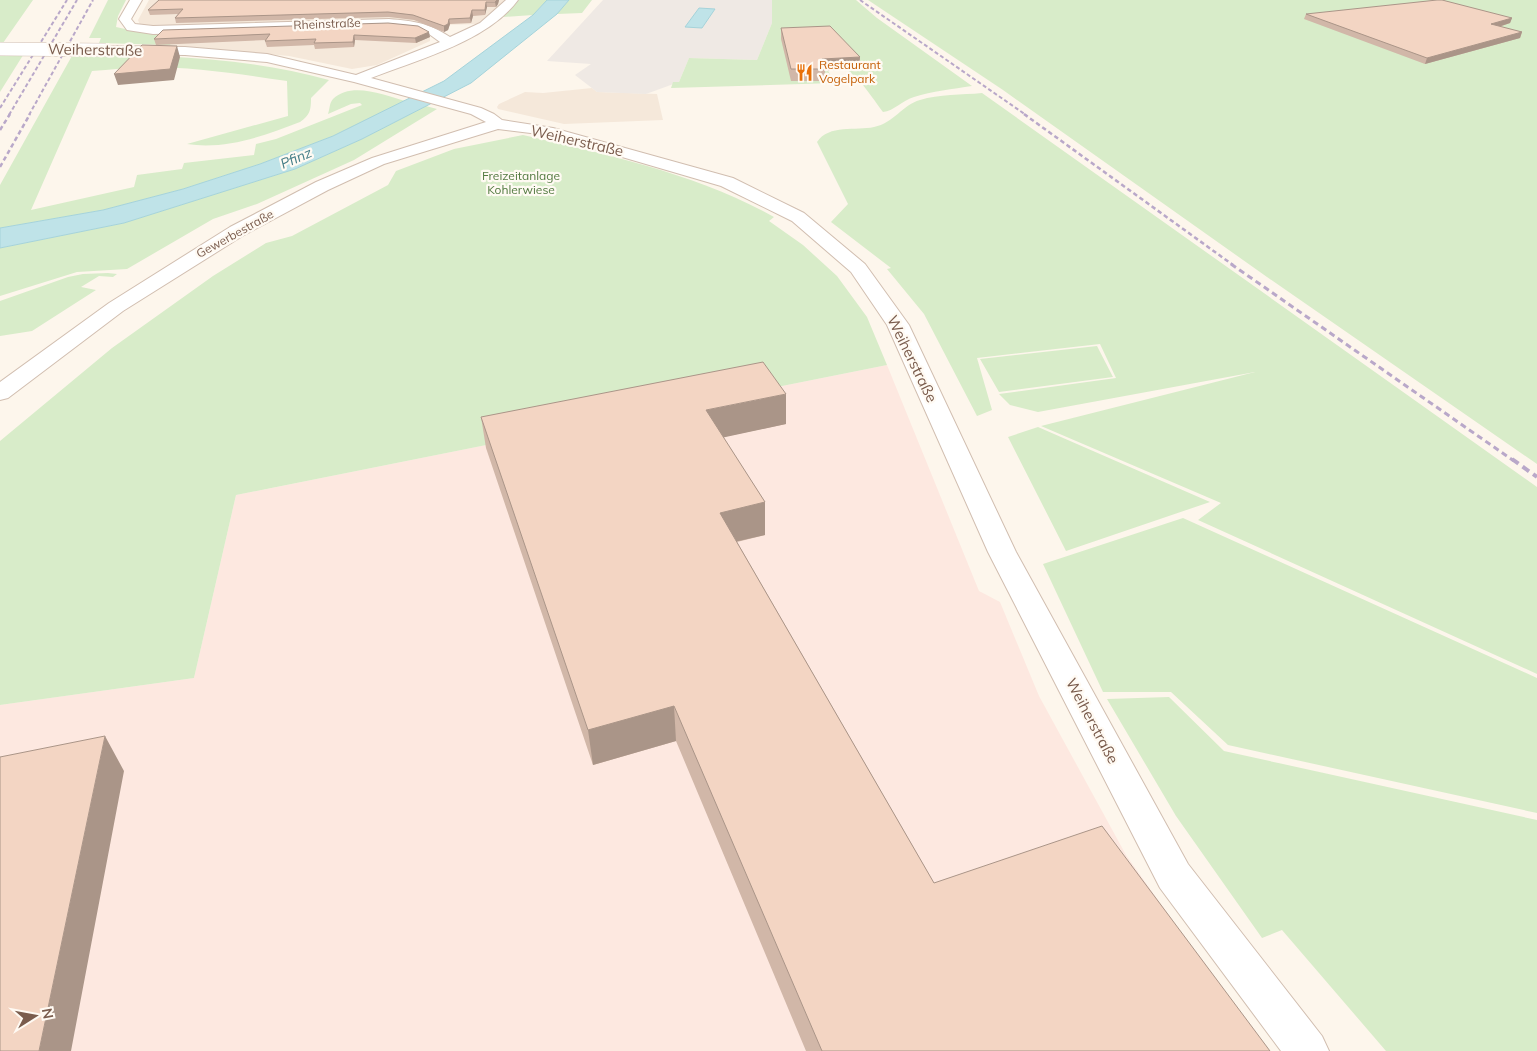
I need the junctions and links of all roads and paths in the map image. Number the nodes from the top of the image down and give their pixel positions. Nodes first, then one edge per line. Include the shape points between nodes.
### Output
1 (136, 0) edge
2 (512, 0) edge
3 (450, 42) junction
4 (0, 49) edge
5 (357, 79) junction
6 (497, 124) junction
7 (0, 393) edge
8 (1307, 1051) edge

1 - 3 street, Rheinstraße via 125,19 131,27 153,30 389,23 421,28
2 - 3 street via 478,30
3 - 5 street
4 - 5 street, Weiherstraße, bridge via 185,51 267,58
5 - 6 street, Weiherstraße via 464,108 489,117
6 - 7 street, Gewerbestraße via 378,161 322,186 238,231 116,307
6 - 8 street, Weiherstraße via 548,131 727,182 798,217 858,268 898,325 1002,552 1174,876

